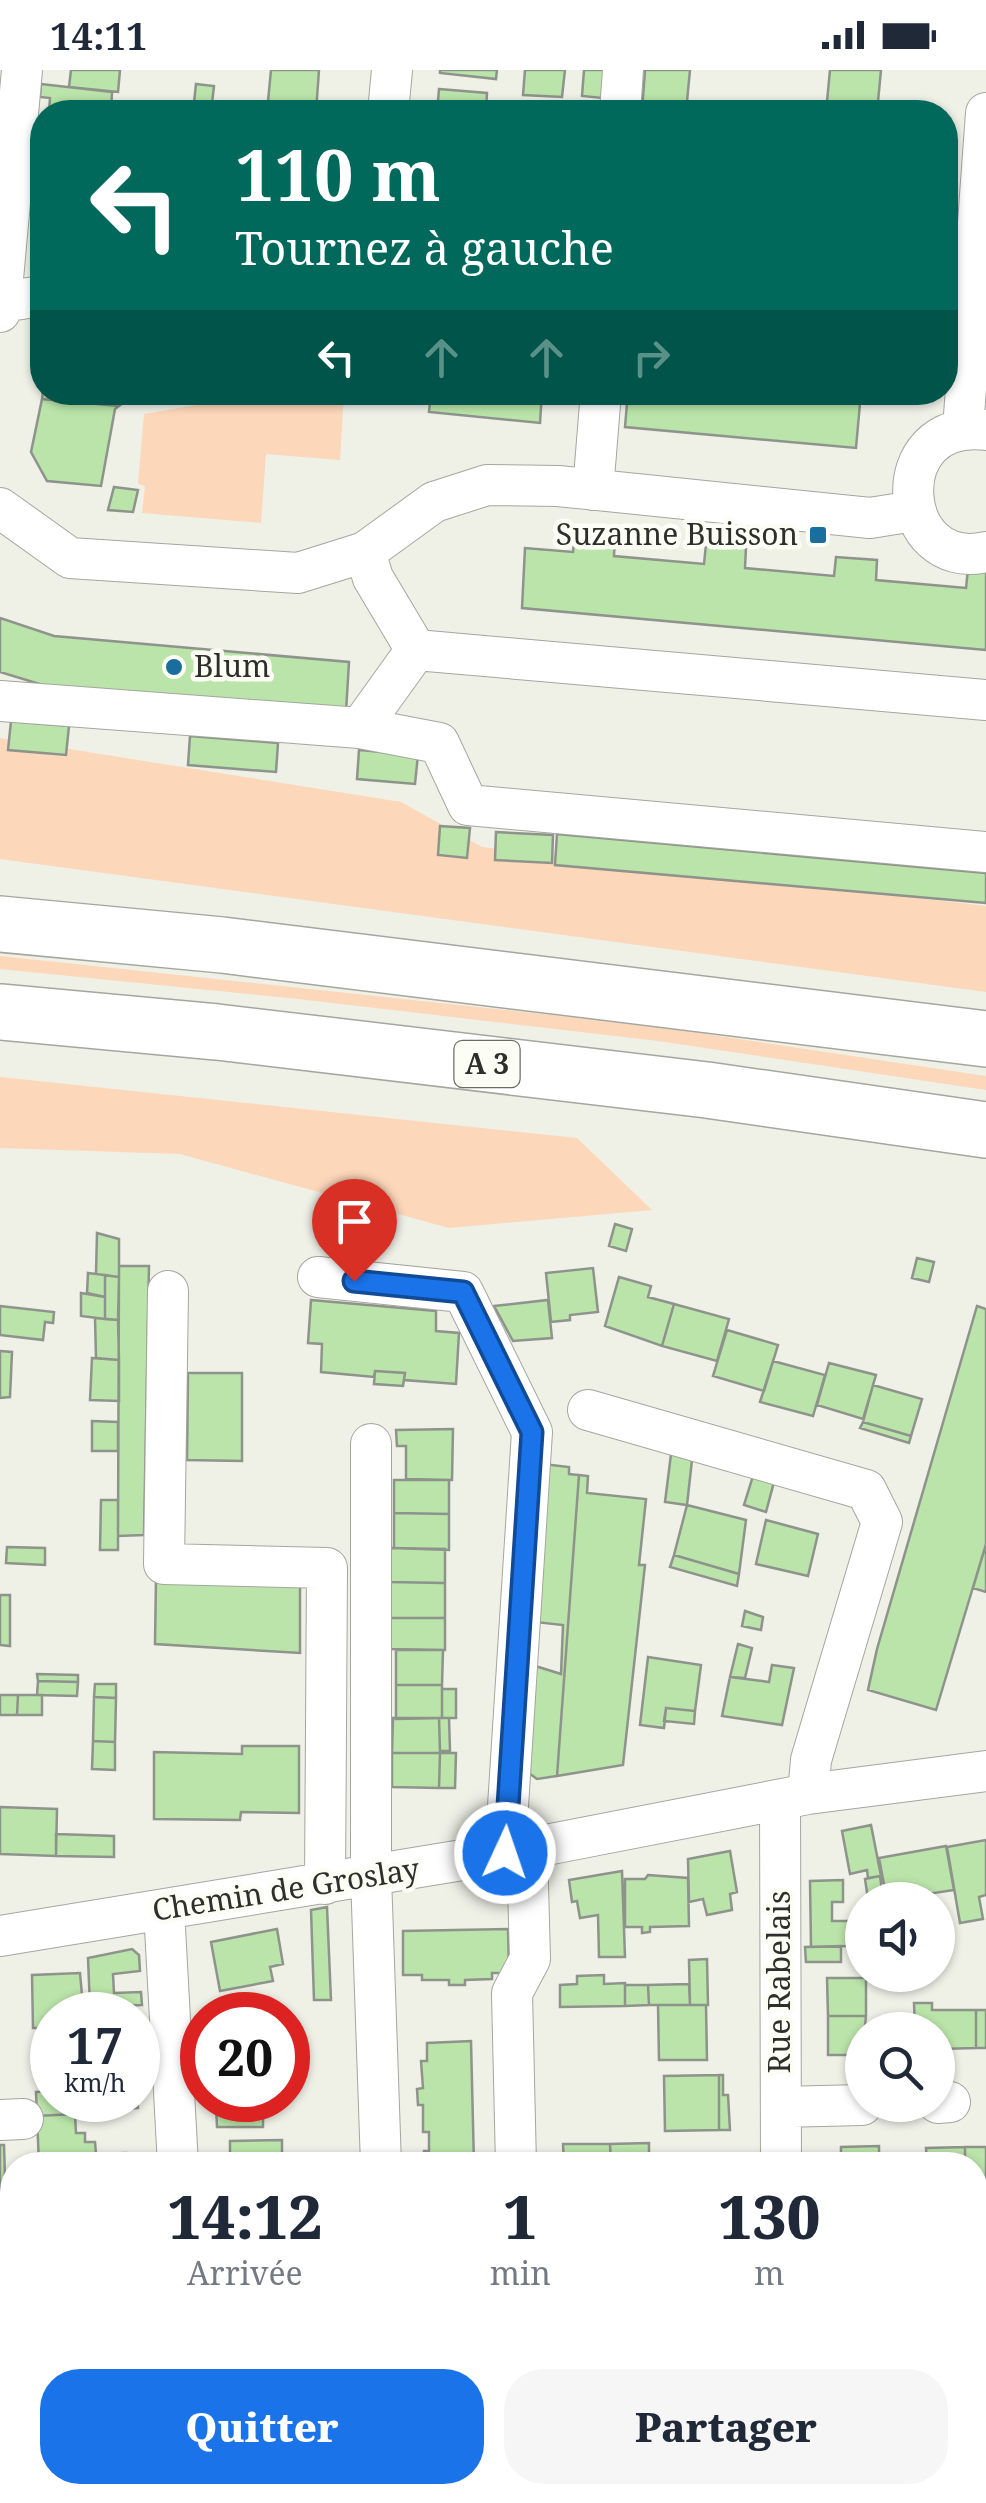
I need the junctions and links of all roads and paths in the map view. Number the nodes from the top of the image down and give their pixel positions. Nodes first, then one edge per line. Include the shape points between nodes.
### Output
1 (22, 70) edge
2 (392, 70) edge
3 (624, 70) edge
4 (389, 100) edge
5 (621, 100) edge
6 (986, 113) edge
7 (961, 233) edge
8 (30, 298) edge
9 (1, 302) edge
10 (0, 312) edge
11 (600, 405) edge
12 (975, 430) edge
13 (594, 490) junction
14 (0, 508) edge
15 (914, 511) junction
16 (365, 552) junction
17 (986, 552) edge
18 (416, 650) junction
19 (986, 700) edge
20 (0, 701) edge
21 (360, 728) junction
22 (986, 852) edge
23 (0, 924) edge
24 (0, 1012) edge
25 (986, 1039) edge
26 (986, 1130) edge
27 (318, 1277) dead end
28 (168, 1291) dead end
29 (588, 1410) dead end
30 (371, 1444) dead end
31 (986, 1771) edge
32 (794, 1797) junction
33 (516, 1850) junction
34 (371, 1876) junction
35 (325, 1884) junction
36 (164, 1910) junction
37 (0, 1936) edge
38 (845, 2105) edge
39 (781, 2107) junction
40 (177, 2152) edge
41 (381, 2152) edge
42 (516, 2152) edge
43 (781, 2152) edge

1 - 9 street
2 - 4 street
3 - 5 street
6 - 7 street
7 - 12 street
8 - 9 street
9 - 10 street
11 - 13 street
12 - 15 street via 943,436 921,459 911,490
13 - 15 street via 870,518
13 - 16 street via 488,485 434,502
14 - 16 street via 70,558 298,573
15 - 17 street via 939,544
16 - 18 street
18 - 19 street
18 - 21 street
20 - 21 street
21 - 22 street via 439,743 468,805
23 - 25 highway via 258,949
24 - 26 highway, A 3 via 707,1090
27 - 33 street via 463,1292 532,1432
28 - 35 street via 164,1564 327,1568
29 - 32 street, Rue Rabelais via 866,1490 882,1522 812,1760
30 - 34 street
31 - 32 street, Chemin de Groslay
32 - 33 street, Chemin de Groslay
32 - 39 street, Rue Rabelais
33 - 34 street, Chemin de Groslay
33 - 42 street via 530,1958 512,1993
34 - 35 street, Chemin de Groslay
34 - 41 street
35 - 36 street, Chemin de Groslay
36 - 37 street, Chemin de Groslay
36 - 40 street
38 - 39 street
39 - 43 street, Rue Rabelais

